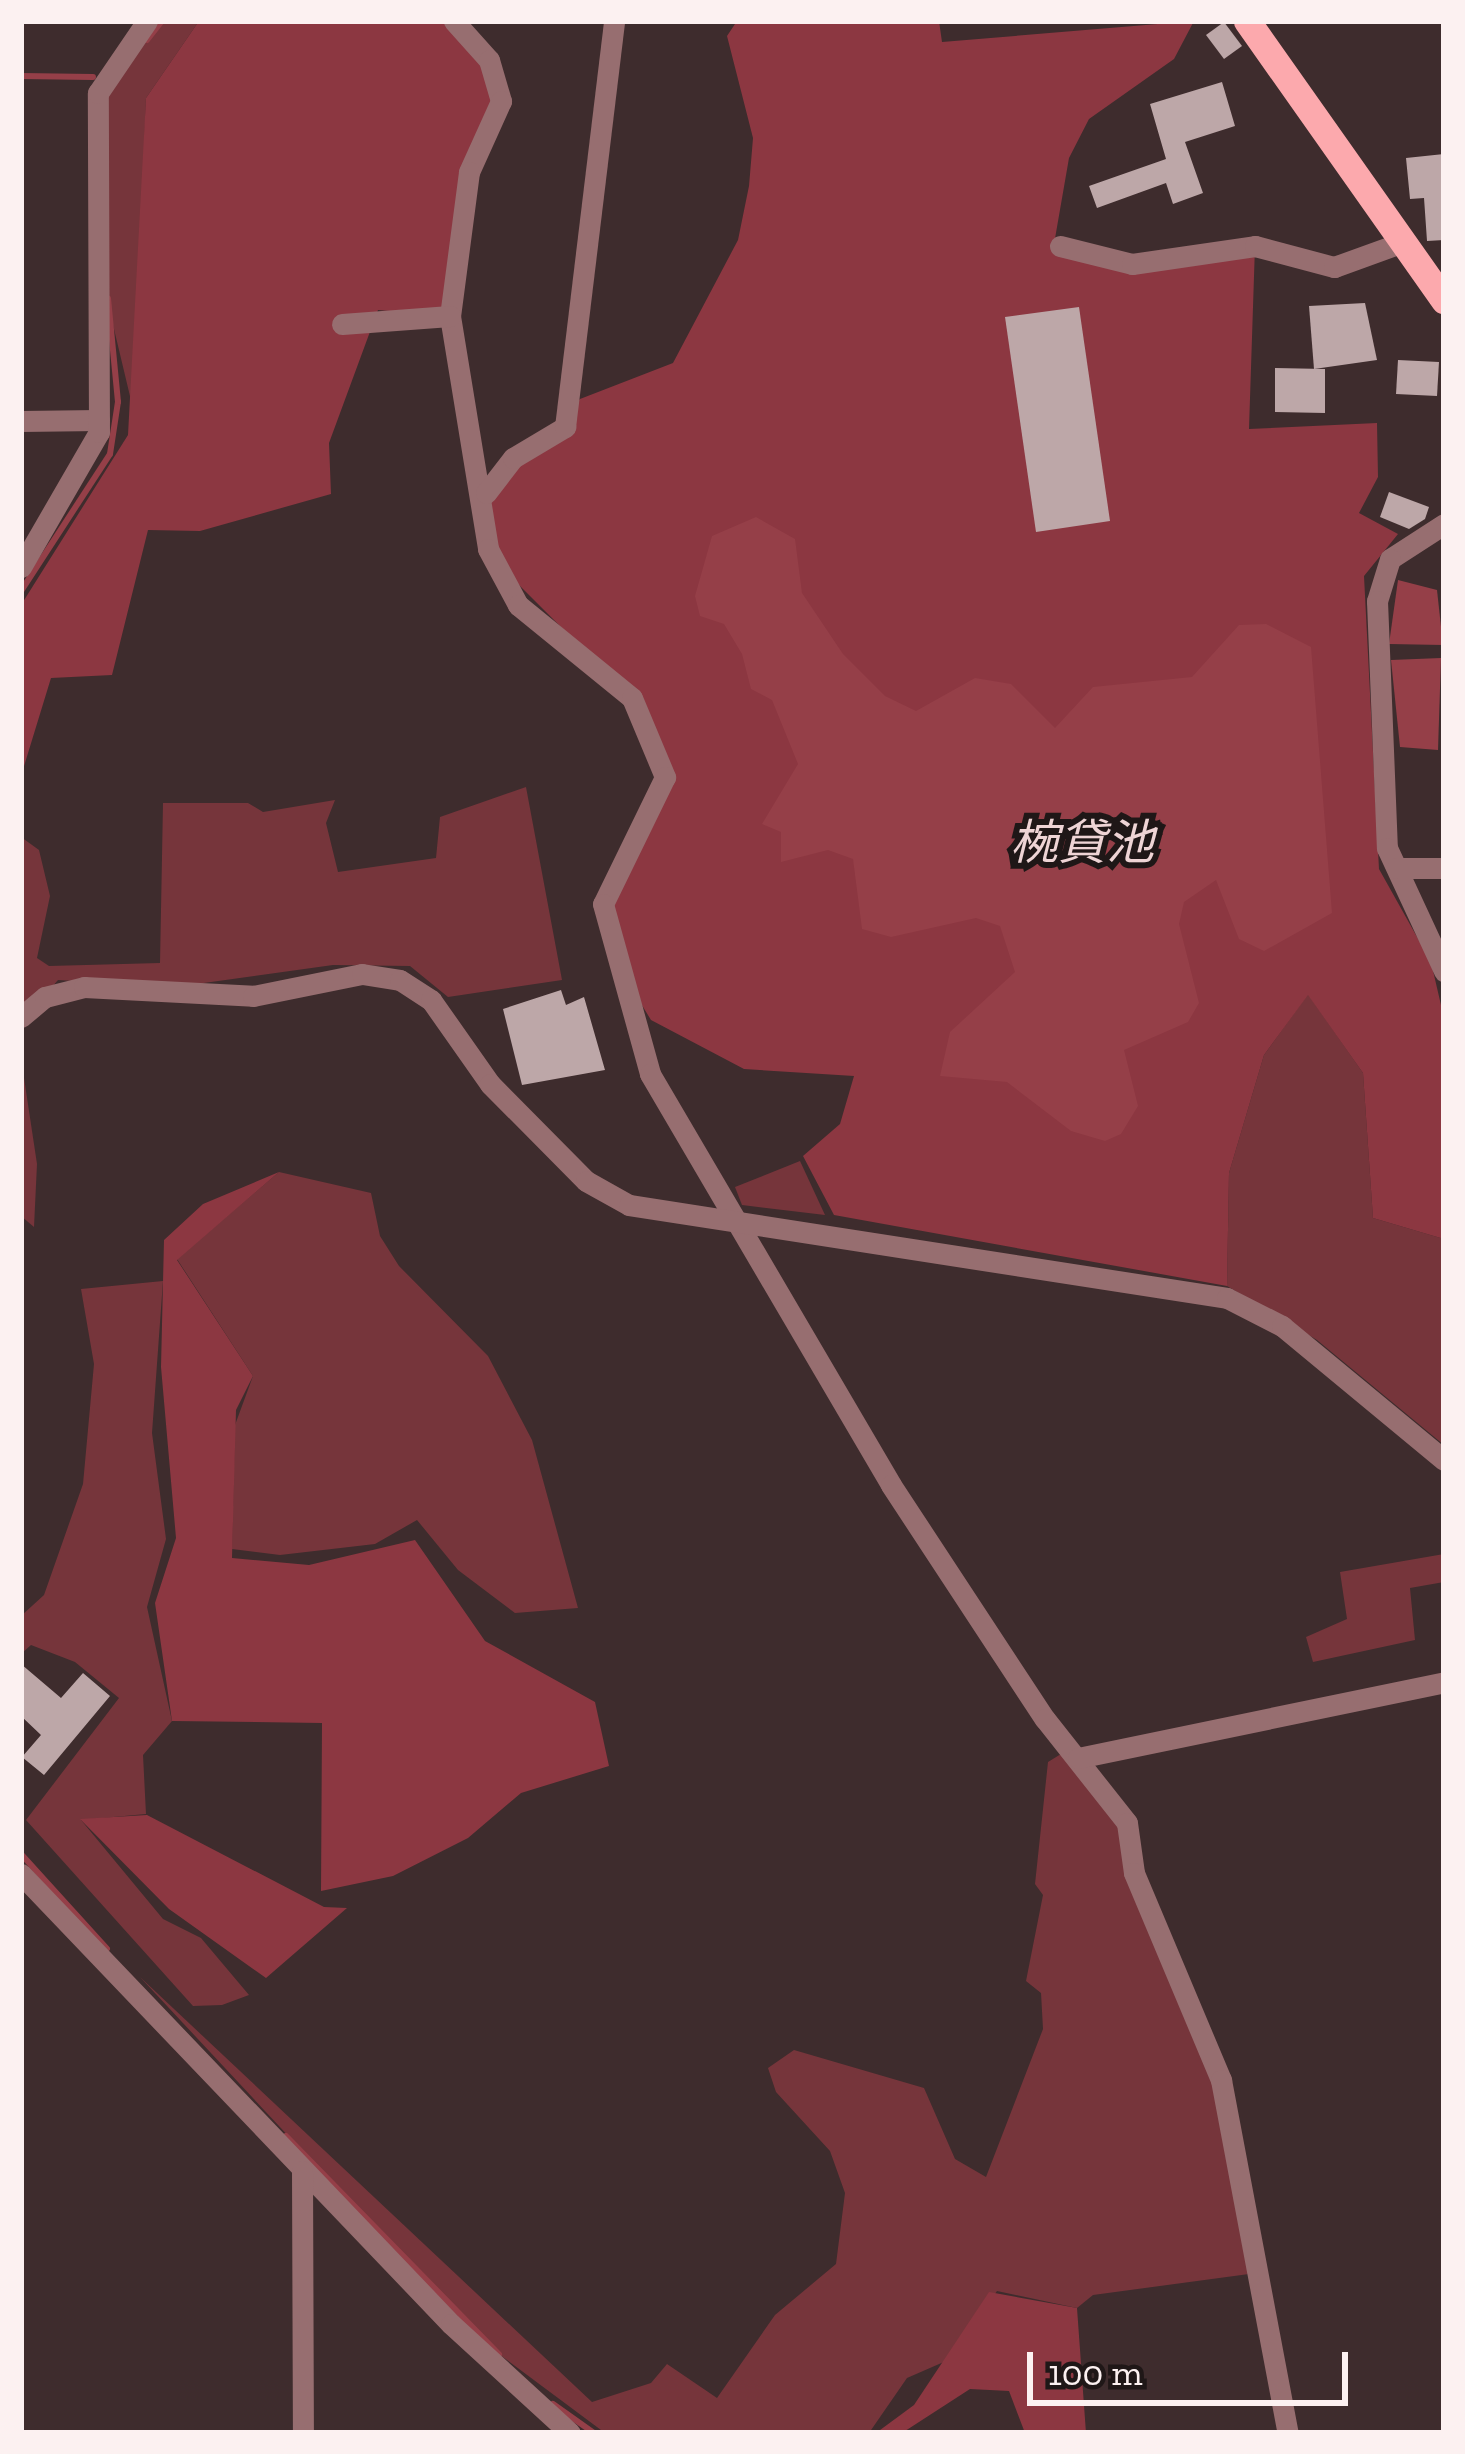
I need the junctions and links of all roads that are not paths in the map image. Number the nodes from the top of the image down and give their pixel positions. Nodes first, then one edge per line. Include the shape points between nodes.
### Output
1 (147, 21) edge
2 (454, 21) edge
3 (614, 21) edge
4 (1247, 21) edge
5 (1398, 244) junction
6 (1060, 246) dead end
7 (1444, 300) edge
8 (450, 316) junction
9 (342, 324) dead end
10 (99, 420) junction
11 (21, 421) edge
12 (486, 493) junction
13 (1444, 524) edge
14 (21, 567) edge
15 (1396, 868) junction
16 (1444, 868) edge
17 (1444, 970) edge
18 (21, 1017) edge
19 (744, 1223) junction
20 (1444, 1460) edge
21 (1444, 1682) edge
22 (1078, 1758) junction
23 (21, 1874) edge
24 (302, 2171) junction
25 (303, 2433) edge
26 (570, 2433) edge
27 (1288, 2433) edge

1 - 10 street via 98,94
2 - 8 street via 489,60 501,101 469,172
3 - 12 street via 565,428 513,458
4 - 5 main road
5 - 6 street via 1334,267 1256,245 1132,264
5 - 7 main road
8 - 9 street
8 - 12 street
10 - 11 street
10 - 14 street via 92,458
12 - 19 street via 488,549 518,605 632,698 660,751 665,777 651,818 603,904 606,942 650,1073
13 - 15 street via 1390,559 1377,601 1387,848
15 - 16 street
15 - 17 street
18 - 19 street via 45,997 84,988 253,996 362,974 400,980 431,1000 490,1084 586,1181 629,1205
19 - 20 street via 1227,1298 1282,1325
19 - 22 street via 891,1485
21 - 22 street
22 - 27 street via 1127,1822 1134,1873 1222,2080
23 - 24 street
24 - 25 street
24 - 26 street

